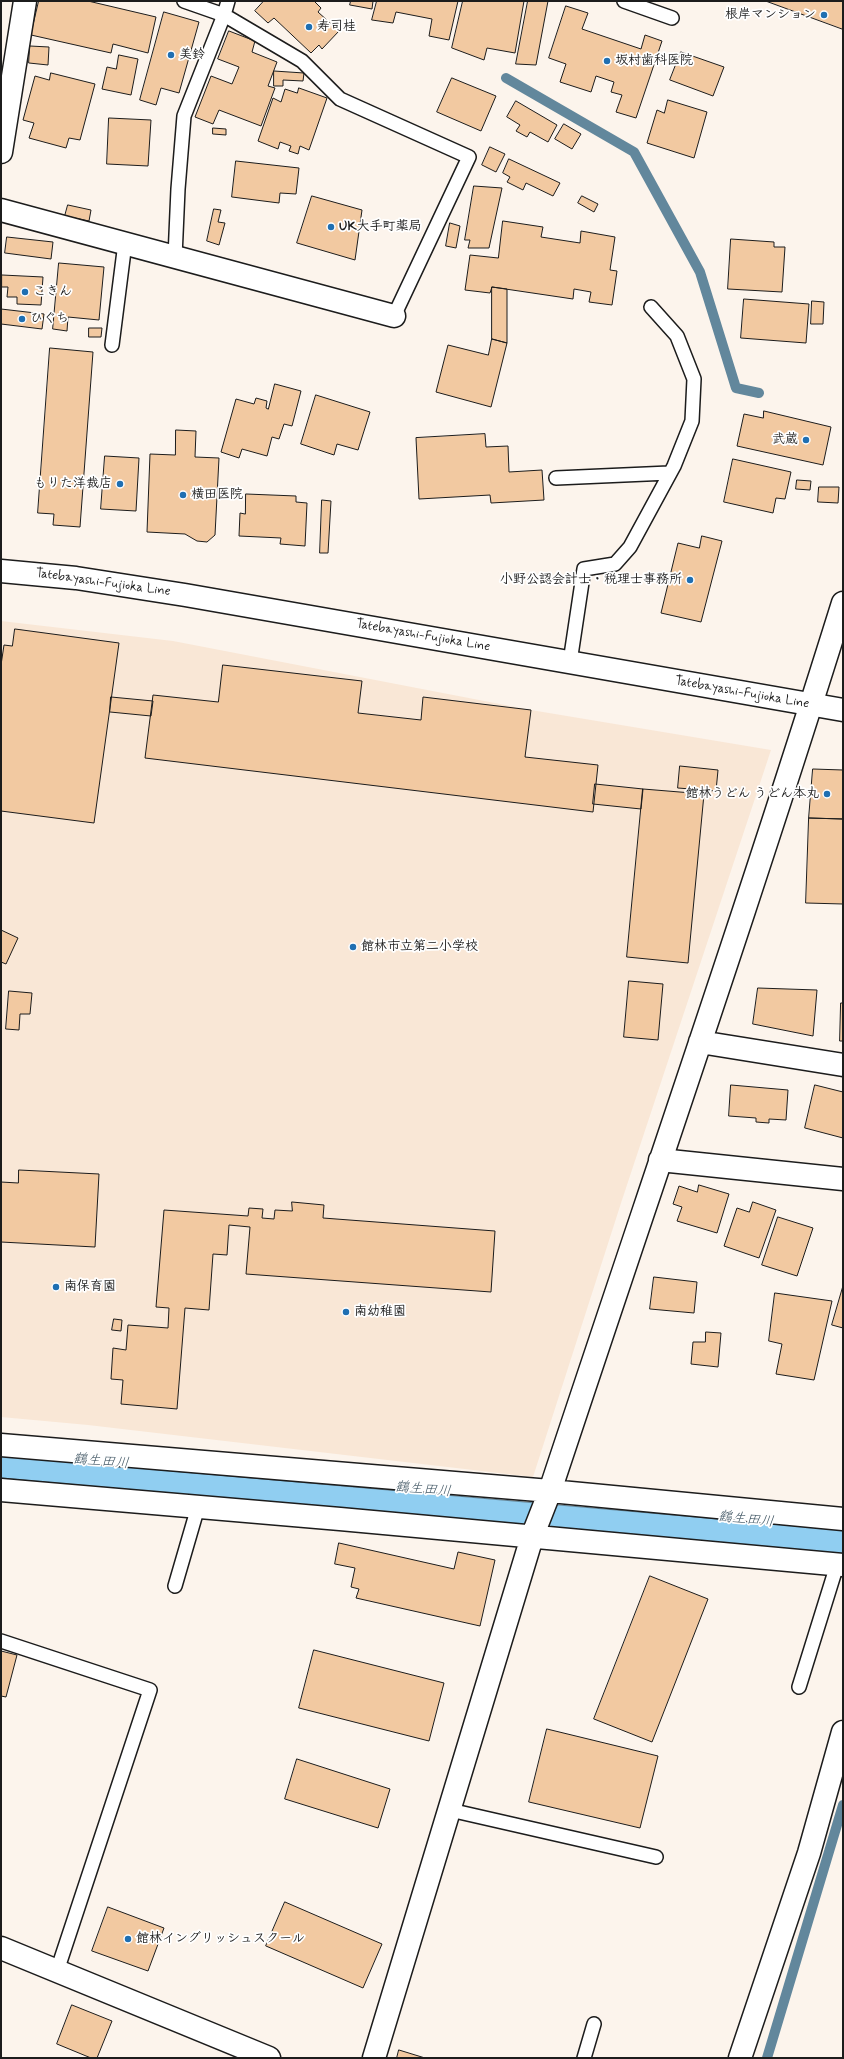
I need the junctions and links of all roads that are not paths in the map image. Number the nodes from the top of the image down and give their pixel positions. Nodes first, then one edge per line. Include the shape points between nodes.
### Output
1 (25, 1) edge
2 (184, 1) edge
3 (228, 1) edge
4 (624, 1) edge
5 (224, 15) junction
6 (672, 18) dead end
7 (1, 152) edge
8 (1, 210) edge
9 (125, 243) junction
10 (175, 257) junction
11 (651, 307) dead end
12 (394, 316) joint
13 (112, 345) dead end
14 (669, 473) junction
15 (556, 478) dead end
16 (1, 571) edge
17 (843, 603) edge
18 (570, 662) junction
19 (811, 705) junction
20 (843, 710) edge
21 (700, 1042) junction
22 (843, 1065) edge
23 (660, 1160) junction
24 (843, 1179) edge
25 (1, 1445) edge
26 (1, 1490) edge
27 (548, 1495) junction
28 (198, 1507) junction
29 (843, 1519) edge
30 (534, 1533) junction
31 (840, 1565) edge
32 (175, 1586) dead end
33 (1, 1641) edge
34 (799, 1688) dead end
35 (843, 1732) edge
36 (450, 1810) junction
37 (656, 1857) dead end
38 (1, 1948) edge
39 (57, 1971) junction
40 (594, 2024) dead end
41 (270, 2058) edge
42 (374, 2058) edge
43 (584, 2058) edge
44 (740, 2058) edge

1 - 7 street
2 - 5 lane
3 - 5 lane
4 - 6 lane
5 - 10 lane via 184,116
5 - 12 lane via 302,61 340,99 469,157
8 - 9 street
9 - 10 street
9 - 13 lane
10 - 12 street
11 - 14 lane via 677,336 694,379 692,421
14 - 15 lane
14 - 18 lane via 630,548 615,564 584,569
16 - 18 street, Tatebayashi-Fujioka Line via 76,578 185,595
17 - 19 street
18 - 19 street, Tatebayashi-Fujioka Line
19 - 20 street, Tatebayashi-Fujioka Line
19 - 21 street
21 - 22 street
21 - 23 street
23 - 24 street
23 - 27 street
25 - 27 street
26 - 28 street
27 - 29 street
27 - 30 street
28 - 30 street
28 - 32 lane
30 - 31 street
30 - 36 street
31 - 34 lane
33 - 39 lane via 150,1690
35 - 44 street via 809,1853
36 - 37 lane
36 - 42 street
38 - 39 street
39 - 41 street
40 - 43 lane

